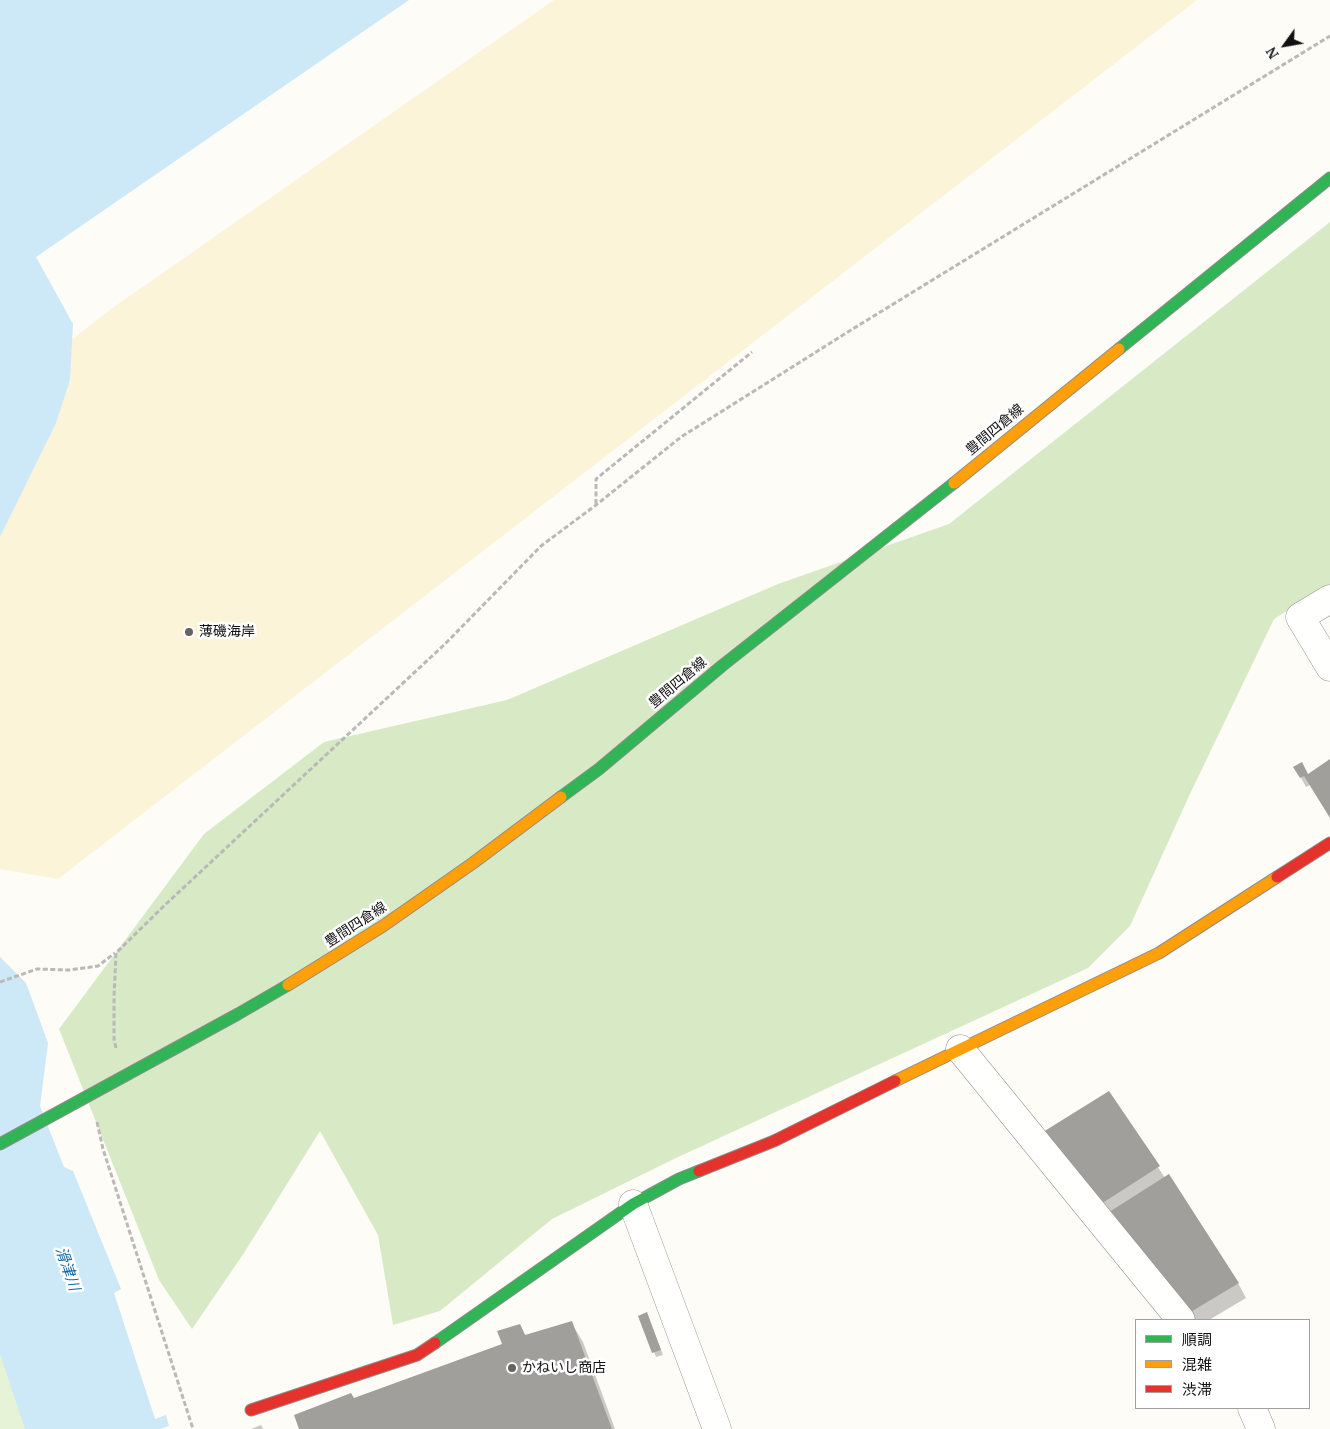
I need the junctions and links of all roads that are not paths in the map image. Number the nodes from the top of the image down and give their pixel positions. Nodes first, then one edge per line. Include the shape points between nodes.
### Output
1 (1330, 178) edge
2 (1330, 599) edge
3 (1330, 667) edge
4 (1330, 843) edge
5 (960, 1049) junction
6 (0, 1144) edge
7 (633, 1204) junction
8 (1180, 1319) edge
9 (1252, 1409) edge
10 (251, 1410) dead end
11 (717, 1429) edge
12 (1261, 1429) edge

1 - 6 main road, 豊間四倉線 via 723,665 599,769 473,863 383,926 247,1010
2 - 3 street via 1300,617
4 - 5 main road via 1159,953
5 - 7 main road via 774,1141 679,1179
5 - 8 street
7 - 10 main road via 417,1355
7 - 11 street
9 - 12 street

